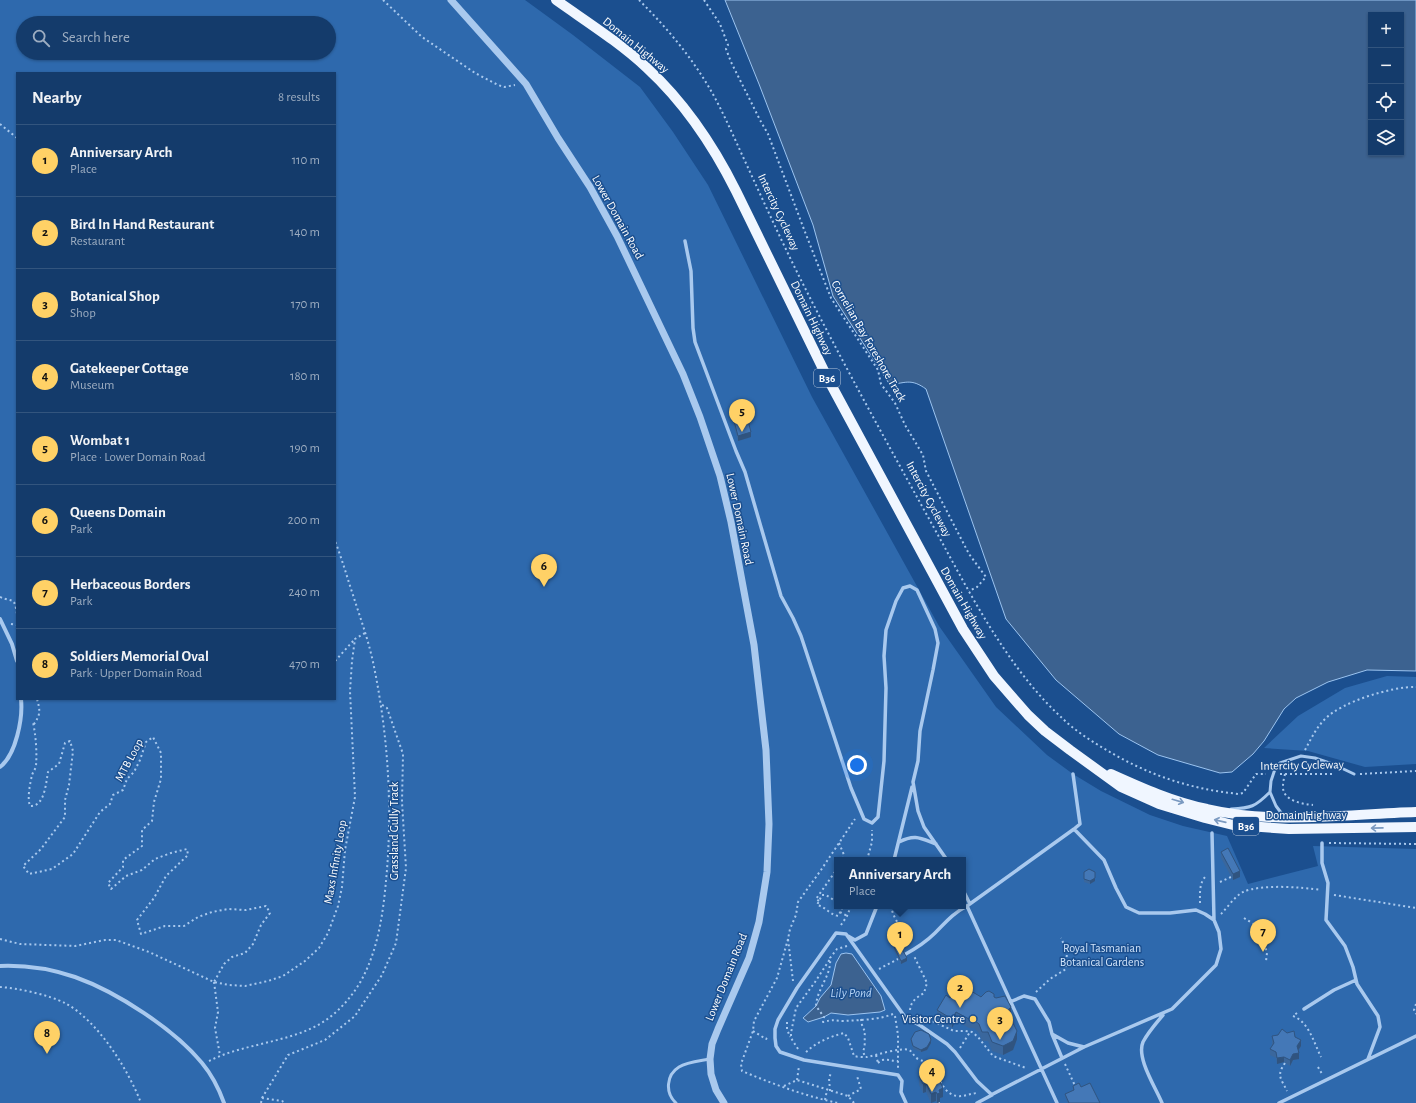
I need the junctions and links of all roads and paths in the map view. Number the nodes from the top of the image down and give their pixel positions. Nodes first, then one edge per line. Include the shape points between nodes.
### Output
1 (383, 0) edge
2 (451, 0) edge
3 (556, 0) edge
4 (639, 0) edge
5 (704, 0) edge
6 (526, 84) junction
7 (0, 124) edge
8 (16, 137) edge
9 (685, 241) dead end
10 (336, 544) edge
11 (969, 591) junction
12 (0, 597) edge
13 (16, 605) edge
14 (0, 619) edge
15 (365, 633) junction
16 (355, 639) junction
17 (16, 657) edge
18 (336, 660) edge
19 (1416, 687) edge
20 (21, 700) edge
21 (37, 700) edge
22 (381, 704) junction
23 (1301, 756) junction
24 (1090, 765) junction
25 (0, 767) edge
26 (1416, 771) edge
27 (1072, 774) dead end
28 (1273, 774) junction
29 (1354, 774) junction
30 (913, 782) junction
31 (1270, 792) junction
32 (861, 809) junction
33 (1207, 809) junction
34 (1416, 812) edge
35 (1289, 818) junction
36 (872, 823) junction
37 (1416, 827) edge
38 (1074, 829) junction
39 (1212, 832) dead end
40 (899, 842) junction
41 (840, 843) junction
42 (1322, 843) joint
43 (936, 844) junction
44 (1416, 844) edge
45 (844, 857) edge
46 (868, 857) edge
47 (895, 857) edge
48 (945, 857) edge
49 (834, 873) edge
50 (1213, 874) junction
51 (1328, 892) junction
52 (966, 899) edge
53 (819, 900) junction
54 (834, 900) edge
55 (968, 905) junction
56 (1416, 908) edge
57 (842, 909) edge
58 (850, 909) edge
59 (876, 909) edge
60 (892, 909) edge
61 (962, 909) edge
62 (840, 912) junction
63 (1200, 912) junction
64 (847, 916) junction
65 (1244, 918) dead end
66 (1214, 920) junction
67 (1216, 926) junction
68 (836, 933) junction
69 (846, 934) junction
70 (1060, 938) dead end
71 (0, 939) edge
72 (853, 945) junction
73 (912, 951) junction
74 (904, 955) edge
75 (830, 958) junction
76 (898, 958) edge
77 (1266, 961) dead end
78 (0, 966) edge
79 (873, 973) junction
80 (1356, 980) junction
81 (214, 982) junction
82 (0, 987) edge
83 (797, 988) junction
84 (1030, 998) junction
85 (1010, 1002) junction
86 (1416, 1004) edge
87 (1304, 1009) dead end
88 (1164, 1014) junction
89 (1416, 1014) edge
90 (1293, 1016) dead end
91 (861, 1019) junction
92 (909, 1020) junction
93 (921, 1026) junction
94 (974, 1028) edge
95 (753, 1030) dead end
96 (971, 1032) junction
97 (1052, 1034) junction
98 (1416, 1036) edge
99 (775, 1038) junction
100 (965, 1042) dead end
101 (1084, 1047) junction
102 (898, 1051) junction
103 (220, 1055) junction
104 (801, 1057) junction
105 (865, 1057) junction
106 (1321, 1057) dead end
107 (1062, 1058) junction
108 (710, 1059) junction
109 (1368, 1059) junction
110 (898, 1061) junction
111 (1285, 1063) edge
112 (203, 1064) junction
113 (831, 1064) junction
114 (878, 1064) dead end
115 (858, 1068) junction
116 (1041, 1069) junction
117 (1036, 1072) junction
118 (898, 1075) junction
119 (797, 1080) junction
120 (783, 1086) dead end
121 (1076, 1088) edge
122 (827, 1090) junction
123 (830, 1091) junction
124 (992, 1095) junction
125 (848, 1096) junction
126 (262, 1098) junction
127 (1290, 1098) junction
128 (825, 1100) dead end
129 (141, 1103) edge
130 (224, 1103) edge
131 (261, 1103) edge
132 (285, 1103) edge
133 (676, 1103) edge
134 (722, 1103) edge
135 (854, 1103) edge
136 (906, 1103) edge
137 (976, 1103) edge
138 (1057, 1103) edge
139 (1162, 1103) edge
140 (1280, 1103) edge

1 - 6 path via 422,37 475,73 504,87
2 - 6 street, Lower Domain Road
3 - 24 main road, Domain Highway / B36 via 647,68 702,132 721,160 828,379 962,629 994,676 1028,715
4 - 11 path, Intercity Cycleway via 668,31 716,99 800,278
5 - 11 path, Cornelian Bay Foreshore Track via 720,24 731,62 768,134 831,298 878,370 881,384 896,403 905,425 923,455 926,471 969,554 986,577
6 - 108 street, Lower Domain Road via 590,187 617,236 683,374 720,476 731,522 754,645 766,750 769,824 767,872 759,922 749,958 712,1044
7 - 8 path
9 - 32 street via 691,271 693,328 696,342 745,472 781,596 801,636 851,788
10 - 15 path
11 - 28 path, Intercity Cycleway via 1010,658 1046,703 1081,734 1119,758 1142,770 1179,783 1227,793 1243,793 1256,774
12 - 13 path via 14,601
14 - 17 street
15 - 16 path
15 - 22 path
16 - 18 path
16 - 81 path, Maxs Infinity Loop via 350,691 355,797 345,850 342,887 332,923 319,948 296,969 283,976 245,986
19 - 23 path via 1406,686 1343,705 1326,718
20 - 25 street via 19,728 12,749
21 - 81 path, MTB Loop via 40,714 34,724 33,722 36,736 36,768 32,775 28,802 30,806 36,805 43,797 48,772 59,764 66,743 70,741 73,750 65,800 66,817 41,849 23,866 29,874 52,869 73,854 100,812 110,804 113,795 123,790 140,760 146,742 153,737 160,753 161,779 154,802 152,821 142,830 142,846 123,860 123,867 108,883 111,889 126,876 142,870 156,859 187,849 188,855 166,876 154,898 137,920 141,934 165,926 184,926 212,912 266,906 270,913 260,925 253,944 245,953 232,957 224,964
22 - 103 path via 388,787 387,864 379,931 363,978 350,999 316,1026 273,1042
22 - 126 path, Grassland Gully Track via 387,708 403,754 402,802 406,868 396,943 382,975 355,1016 325,1040 288,1055
23 - 28 lane via 1280,763
23 - 29 lane via 1315,758
24 -> 33 main road, Domain Highway / B36 via 1162,796
37 -> 24 main road, Domain Highway / B36 via 1289,830 1233,825 1160,804 1121,787
26 - 29 path, Intercity Cycleway
27 - 38 street via 1080,824
28 - 29 path, Intercity Cycleway
28 - 31 lane
30 - 36 street via 918,761 920,731 938,643 935,629 918,590 910,586 903,588 886,630 884,761 878,817
30 - 40 street
30 - 43 street via 918,811 924,827
31 - 33 lane via 1258,804 1246,808
31 - 35 lane via 1282,815
32 - 36 street via 864,819
32 - 41 path
33 - 35 main road, Domain Highway / B36 via 1250,816
34 - 35 main road, Domain Highway / B36
36 - 46 path via 872,842
38 - 55 street
38 - 63 street via 1104,860 1126,907 1138,912
39 - 50 street
40 - 43 street via 909,837 921,838
40 - 47 street
41 - 45 path
41 - 83 path via 798,902 788,938 792,979
42 - 44 path
42 - 51 street via 1322,863
43 - 48 street
49 - 53 path via 816,899
50 - 63 path via 1203,878 1200,888
50 - 66 street
51 - 56 path
51 - 67 path via 1314,888 1275,887 1247,891 1235,899 1221,915
51 - 80 street via 1326,920 1345,946 1354,967
52 - 55 street
53 - 54 path via 822,895 826,895
53 - 62 path via 817,905 824,907 832,915 838,916
55 - 85 street
57 - 62 path
58 - 64 path
59 - 69 street via 866,934 855,940
60 - 73 path
61 - 73 street
62 - 64 path
63 - 66 street
64 - 68 path
65 - 77 path via 1260,928 1267,953
66 - 67 street
67 - 88 street via 1220,949 1216,965
68 - 69 street
68 - 83 street
69 - 72 street
70 - 84 path via 1067,951 1066,969 1050,979
71 - 81 path, Maxs Infinity Loop via 20,944 75,946 116,940
72 - 75 path via 837,949
72 - 79 street
73 - 74 street
73 - 92 path via 927,983 924,993 915,998 910,1005
75 - 91 path via 831,964 818,993 816,1006 824,1018 823,1022
75 - 104 path via 796,1008 791,1038
76 - 79 path
78 - 112 street via 49,970 75,977 102,989 151,1018
79 - 92 street
80 - 87 street
80 - 109 street via 1378,1016 1380,1027
81 - 103 path via 218,1012 215,1028
82 - 129 path via 11,987 51,998 65,1004 86,1019 124,1066
83 - 99 street via 778,1020
84 - 85 street via 1024,996
84 - 97 street via 1035,999 1042,1009
85 - 116 street
86 - 89 path
88 - 101 street
88 - 139 street via 1143,1043 1142,1053 1143,1062
90 - 106 path via 1305,1024
91 - 102 path via 884,1017 894,1013
91 - 105 path via 865,1032 862,1051
92 - 93 street
93 - 96 path via 928,1020 954,1031
93 - 124 street via 956,1052 977,1081
94 - 96 path
95 - 99 path via 766,1039
96 - 100 path
96 - 117 path via 993,1056
97 - 101 street via 1068,1043
97 - 107 street
98 - 109 street
99 - 104 street via 780,1052
101 - 107 street
102 - 105 path
102 - 110 path
102 - 124 path via 912,1051 917,1059 929,1064 944,1088 956,1096 975,1093
103 - 112 path
104 - 105 path via 820,1041 844,1033 854,1056
104 - 113 street
104 - 119 path
107 - 116 street
107 - 121 path
108 - 133 lane via 679,1067 671,1076 668,1086 671,1098
108 - 134 street, Lower Domain Road via 711,1074
109 - 127 street
110 - 114 path via 887,1059
110 - 118 path
111 - 127 path via 1279,1074
112 - 130 street
113 - 115 street
113 - 123 path via 833,1070 829,1078
115 - 118 street
115 - 125 path via 856,1078 861,1089
116 - 117 street
116 - 138 street
117 - 124 street
118 - 136 street via 902,1081 901,1092
119 - 120 path
119 - 122 path
122 - 123 path
122 - 128 path
123 - 125 path
124 - 137 street
125 - 135 path
126 - 131 path, Grassland Gully Track
126 - 132 path
127 - 140 street

